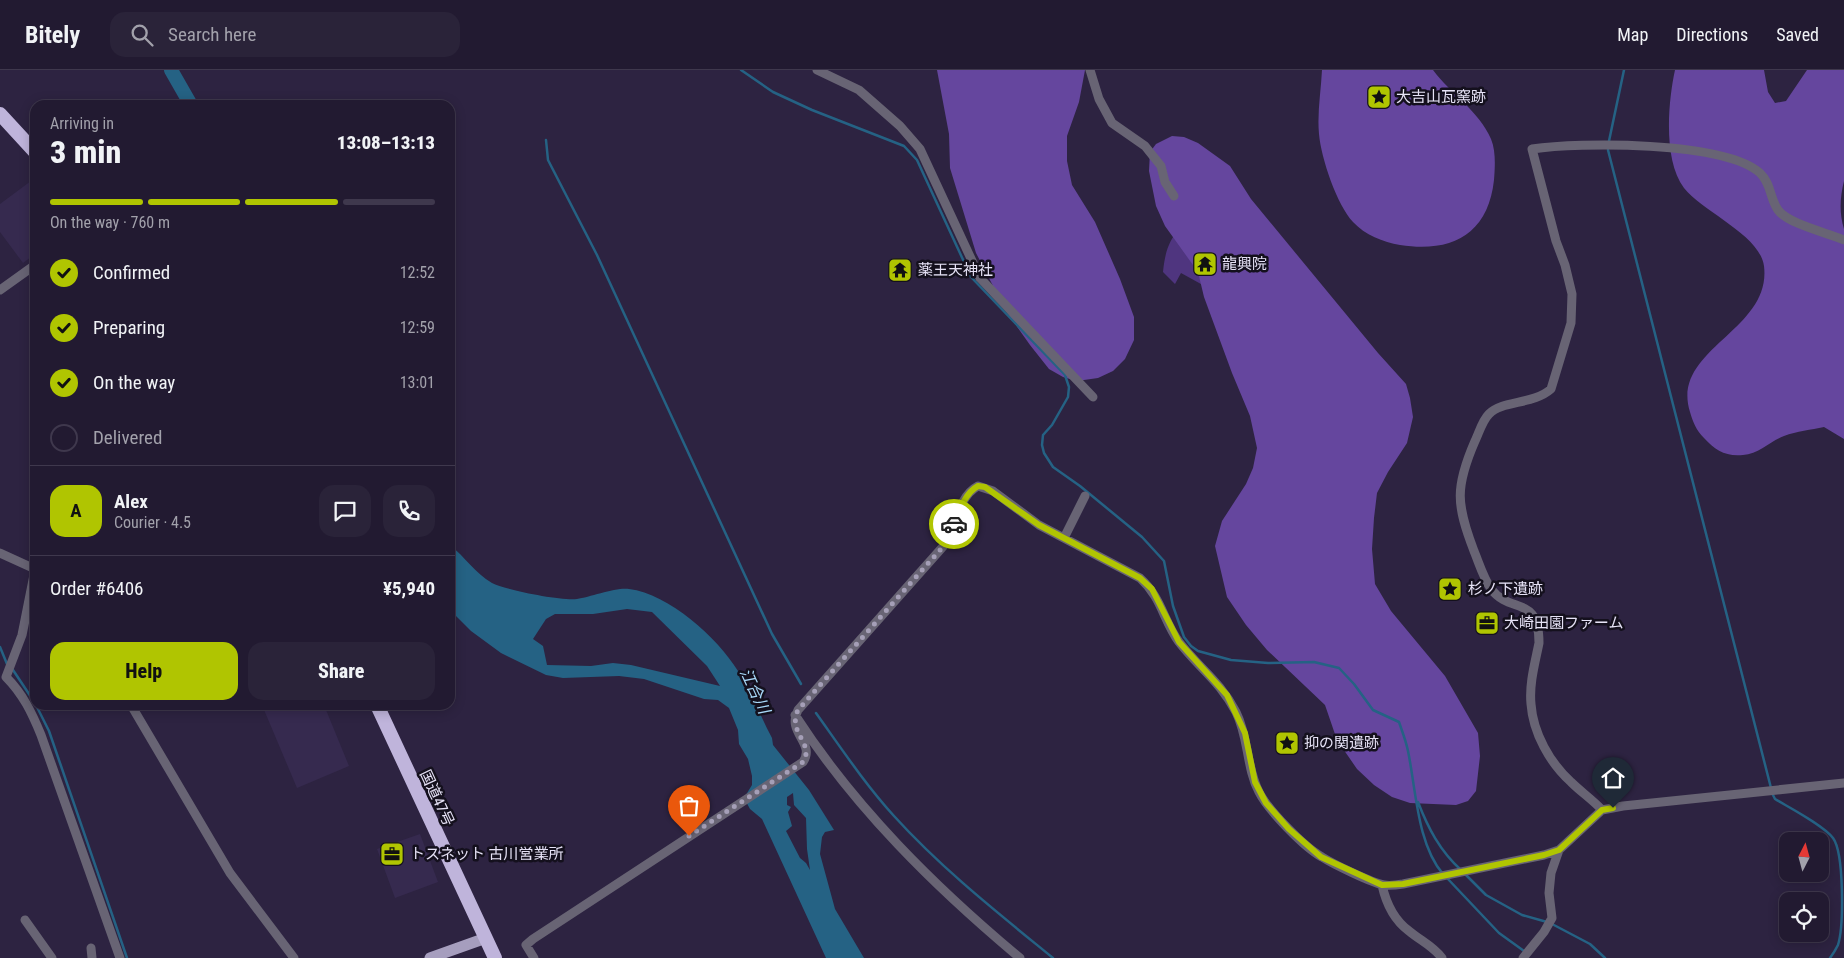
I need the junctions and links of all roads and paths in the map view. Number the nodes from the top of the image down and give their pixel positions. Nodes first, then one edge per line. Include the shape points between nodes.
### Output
1 (817, 70) edge
2 (1090, 70) edge
3 (0, 114) edge
4 (30, 147) edge
5 (1174, 196) dead end
6 (1844, 240) edge
7 (30, 269) edge
8 (0, 290) edge
9 (1093, 397) dead end
10 (1085, 496) dead end
11 (1064, 538) junction
12 (0, 553) edge
13 (30, 568) edge
14 (30, 595) edge
15 (30, 708) edge
16 (31, 710) edge
17 (134, 710) edge
18 (379, 710) edge
19 (796, 715) junction
20 (1844, 782) edge
21 (1602, 810) junction
22 (1559, 850) junction
23 (1382, 885) junction
24 (25, 920) dead end
25 (486, 938) junction
26 (91, 948) dead end
27 (52, 958) edge
28 (92, 958) edge
29 (120, 958) edge
30 (294, 958) edge
31 (430, 958) edge
32 (495, 958) edge
33 (534, 958) edge
34 (1020, 958) edge
35 (1442, 958) edge
36 (1523, 958) edge

1 - 9 street via 859,90 900,126 920,149 980,278
2 - 5 street via 1099,99 1112,123 1145,146 1161,166 1165,182
3 - 4 highway
6 - 21 street via 1801,225 1779,212 1767,181 1760,173 1724,156 1613,146 1532,149 1556,241 1566,265 1572,294 1571,323 1551,390 1536,399 1497,408 1483,423 1460,482 1461,511 1478,562 1492,589 1499,597 1530,610 1534,615 1539,643 1531,705 1540,739 1552,761 1570,782
7 - 8 street
10 - 11 street
11 - 19 street via 1039,525 993,491 978,486 973,489 960,508 948,541
11 - 23 street via 1140,578 1152,589 1179,642 1227,695 1245,733 1255,782 1266,803 1321,857
12 - 13 street
14 - 15 street via 22,635 6,677
16 - 29 street
17 - 30 street via 230,873
18 - 25 highway, 国道47号
19 - 33 street via 796,728 807,750 803,762 533,939 526,945
19 - 34 street via 864,807 930,878
20 - 21 street
21 - 22 street
22 - 23 street via 1439,877
22 - 36 street via 1551,873 1552,918
23 - 35 street via 1389,907 1398,920 1430,944
24 - 27 street
25 - 31 main road
25 - 32 highway, 国道47号
26 - 28 street

